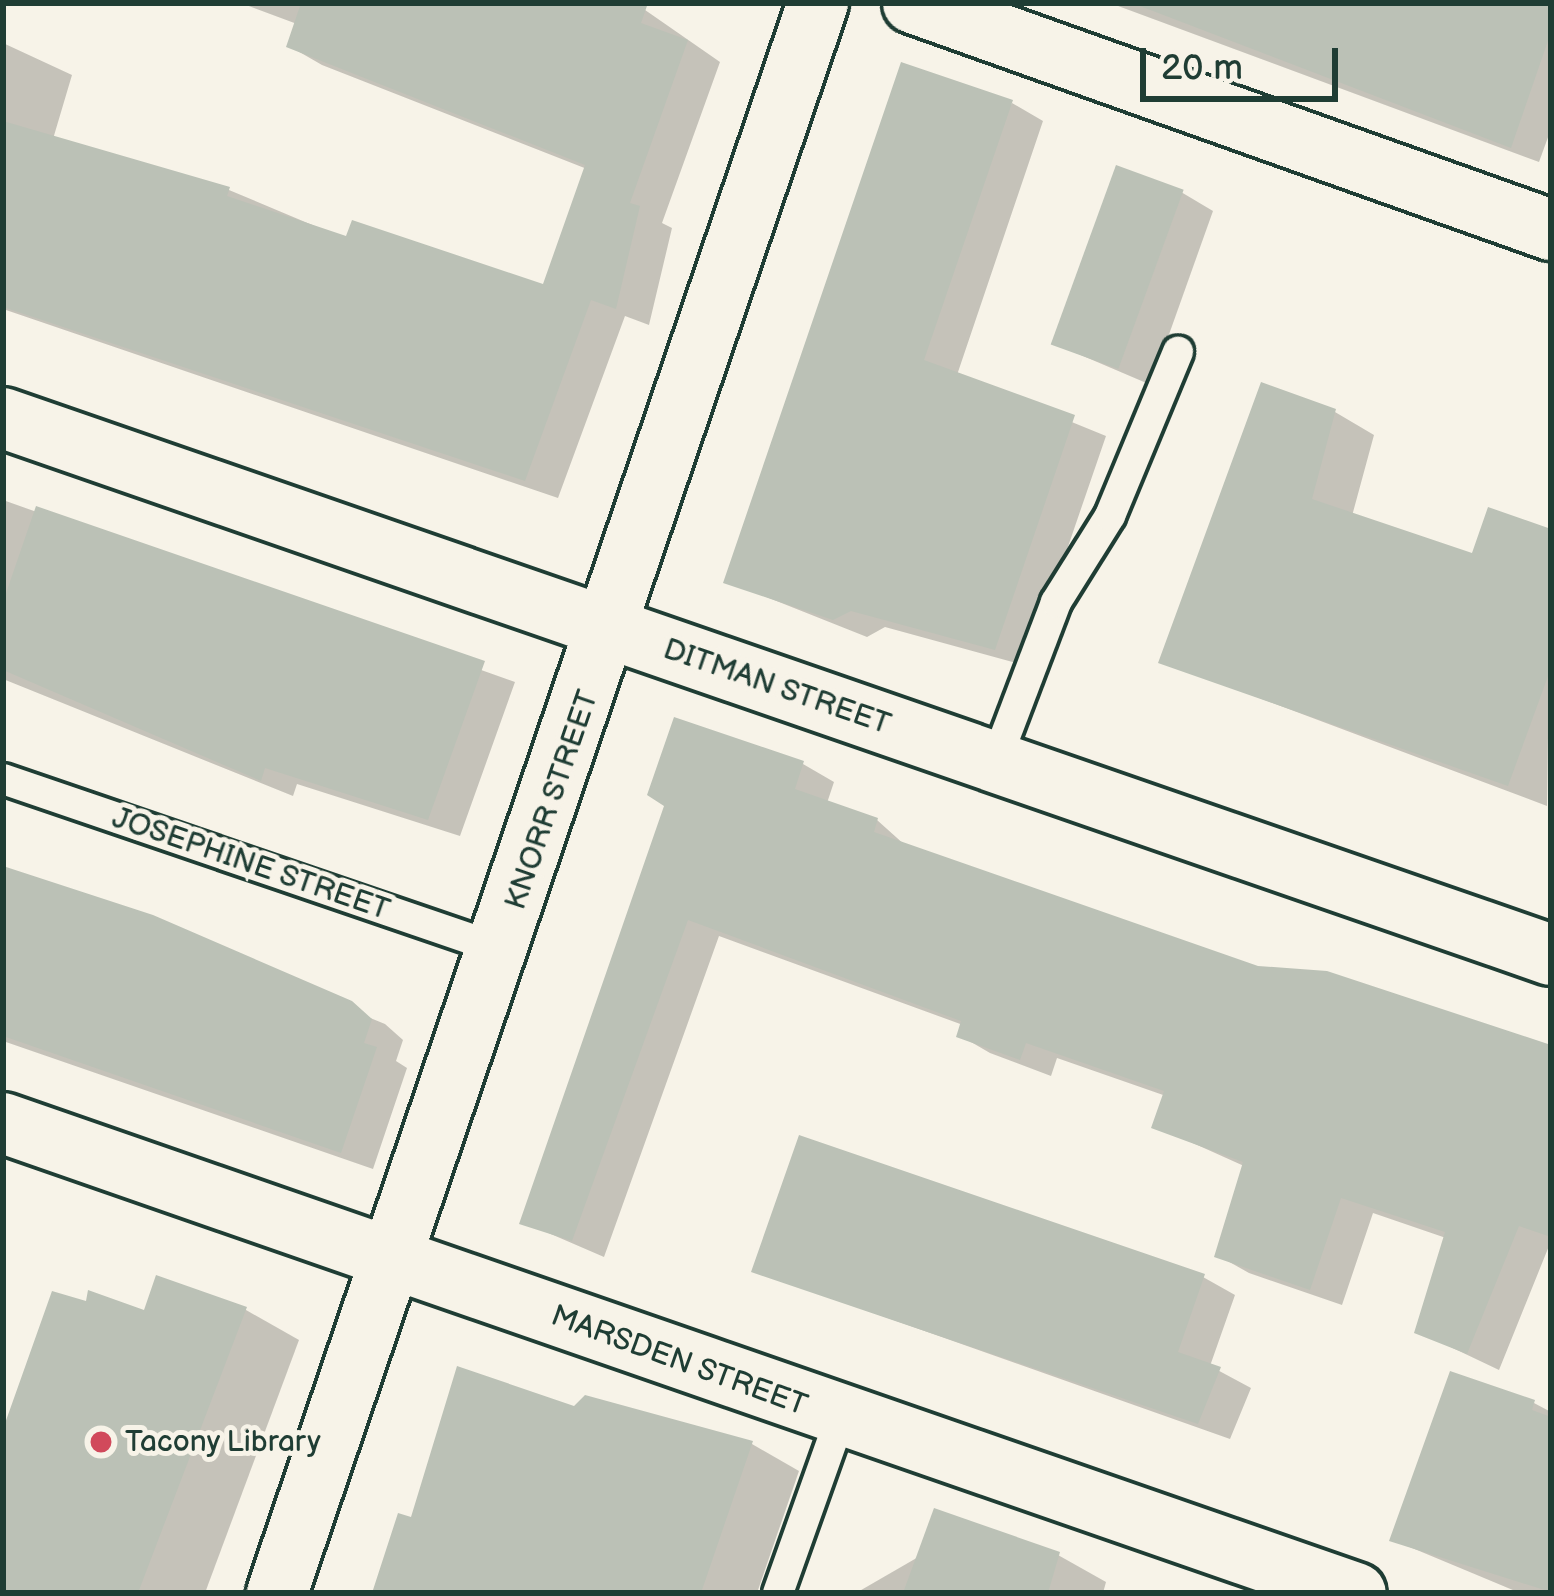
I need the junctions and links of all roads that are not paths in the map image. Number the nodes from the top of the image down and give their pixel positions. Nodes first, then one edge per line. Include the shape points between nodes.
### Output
1 (818, 3) edge
2 (913, 3) edge
3 (1551, 230) edge
4 (1178, 352) dead end
5 (3, 418) edge
6 (611, 630) junction
7 (995, 763) junction
8 (3, 779) edge
9 (500, 949) junction
10 (1551, 956) edge
11 (3, 1124) edge
12 (391, 1257) junction
13 (840, 1419) junction
14 (277, 1593) edge
15 (778, 1593) edge
16 (1356, 1593) edge

1 - 6 street, KNORR STREET
2 - 3 street
4 - 7 lane via 1110,516 1056,602
5 - 6 street, DITMAN STREET
6 - 7 street, DITMAN STREET
6 - 9 street, KNORR STREET
7 - 10 street, DITMAN STREET
8 - 9 lane, JOSEPHINE STREET
9 - 12 street, KNORR STREET
11 - 12 street, MARSDEN STREET
12 - 13 street, MARSDEN STREET
12 - 14 street, KNORR STREET
13 - 15 lane
13 - 16 street, MARSDEN STREET

